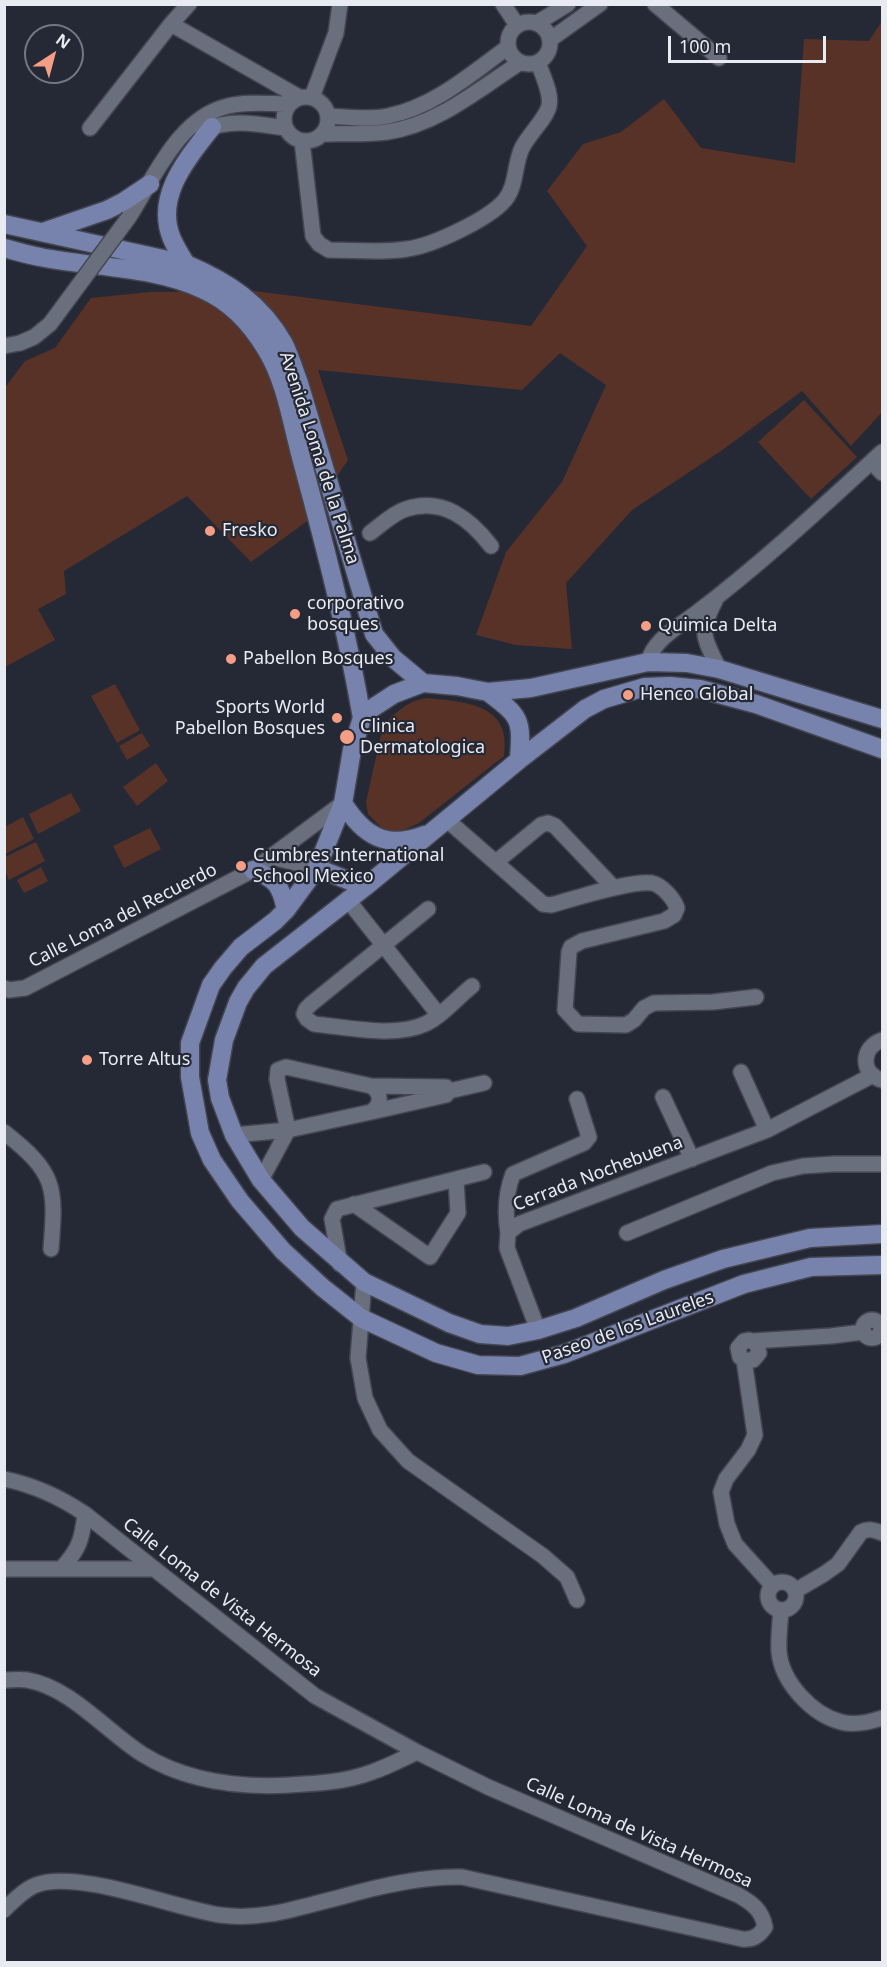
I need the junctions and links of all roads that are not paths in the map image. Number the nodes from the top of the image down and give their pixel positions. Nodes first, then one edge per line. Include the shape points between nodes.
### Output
1 (189, 4) edge
2 (340, 4) edge
3 (502, 4) edge
4 (568, 4) edge
5 (600, 4) edge
6 (655, 4) edge
7 (537, 22) junction
8 (171, 24) junction
9 (517, 25) junction
10 (550, 39) junction
11 (508, 47) junction
12 (718, 58) dead end
13 (520, 62) junction
14 (538, 62) junction
15 (300, 99) junction
16 (328, 116) junction
17 (212, 127) junction
18 (90, 128) dead end
19 (285, 128) junction
20 (323, 134) junction
21 (302, 141) junction
22 (150, 184) junction
23 (4, 224) edge
24 (41, 232) junction
25 (7, 251) edge
26 (186, 264) junction
27 (4, 346) edge
28 (879, 462) edge
29 (370, 533) dead end
30 (491, 546) dead end
31 (716, 598) junction
32 (648, 662) junction
33 (718, 669) junction
34 (423, 683) junction
35 (670, 686) junction
36 (489, 692) junction
37 (362, 718) junction
38 (882, 718) edge
39 (882, 749) edge
40 (519, 760) junction
41 (343, 804) junction
42 (446, 819) junction
43 (428, 833) junction
44 (271, 857) junction
45 (496, 862) junction
46 (317, 868) junction
47 (253, 870) junction
48 (365, 886) junction
49 (614, 888) junction
50 (347, 899) junction
51 (428, 909) dead end
52 (286, 910) junction
53 (264, 929) junction
54 (383, 944) junction
55 (241, 947) junction
56 (280, 952) junction
57 (264, 966) junction
58 (212, 985) junction
59 (472, 986) dead end
60 (4, 988) edge
61 (756, 997) dead end
62 (438, 1014) junction
63 (882, 1040) edge
64 (741, 1072) dead end
65 (878, 1078) edge
66 (217, 1080) junction
67 (484, 1083) dead end
68 (371, 1086) junction
69 (449, 1091) junction
70 (663, 1098) dead end
71 (577, 1099) dead end
72 (371, 1112) junction
73 (288, 1130) junction
74 (767, 1130) junction
75 (4, 1132) edge
76 (234, 1136) junction
77 (692, 1159) junction
78 (882, 1164) edge
79 (484, 1172) dead end
80 (261, 1180) junction
81 (456, 1180) junction
82 (354, 1204) junction
83 (508, 1233) junction
84 (627, 1233) dead end
85 (882, 1234) edge
86 (51, 1249) dead end
87 (340, 1264) junction
88 (882, 1265) edge
89 (364, 1282) junction
90 (361, 1318) junction
91 (538, 1330) junction
92 (863, 1332) dead end
93 (4, 1479) edge
94 (85, 1514) junction
95 (882, 1533) edge
96 (62, 1568) junction
97 (4, 1569) edge
98 (155, 1569) junction
99 (772, 1586) junction
100 (795, 1591) junction
101 (577, 1600) dead end
102 (781, 1611) junction
103 (4, 1680) edge
104 (882, 1718) edge
105 (417, 1752) junction
106 (8, 1902) edge

1 - 8 street
2 - 15 street via 336,33
3 - 9 street
4 - 7 street
5 - 10 street
6 - 12 street
7 - 9 street
7 - 10 street
8 - 15 street
8 - 18 street
9 - 11 street via 509,34
10 - 14 street via 548,53
11 - 13 street
11 - 16 street via 436,99 410,110 386,117
13 - 14 street
13 - 20 street via 421,124 386,132
14 - 21 street via 549,105 522,148 512,189 493,210 430,243 408,249 329,250 319,244 313,236
15 - 16 street via 320,101
15 - 19 street via 284,111
15 - 22 street via 244,103 207,114 189,128
16 - 20 street
17 - 19 street via 249,122
17 - 22 street via 187,141
17 - 26 main road via 175,179 167,208 172,239
19 - 21 street
20 - 21 street
22 - 24 main road via 106,210
22 - 27 street, bridge via 51,324 34,337
23 - 24 main road, Avenida Loma de la Palma
24 - 26 main road, Avenida Loma de la Palma
25 - 37 main road, Avenida Loma de la Palma via 159,275 205,290 247,322 267,351 282,387 324,544
26 - 34 main road, Avenida Loma de la Palma via 236,289 263,314 284,345 299,383 374,634
28 - 31 street
29 - 30 street via 404,509 443,508 461,515
31 - 32 street via 659,642
31 - 33 street via 703,630
32 - 33 main road
32 - 35 main road
32 - 36 main road via 531,688
33 - 38 main road
34 - 36 main road
34 - 37 main road via 394,694
35 - 39 main road via 700,689 756,704
35 - 40 main road via 645,687 604,699
36 - 40 main road via 509,708 520,724
37 - 41 main road
40 - 42 main road
41 - 43 main road via 372,836 402,840
41 - 44 street, Calle Loma del Recuerdo
41 - 46 main road, Paseo de los Laureles
42 - 43 main road
42 - 45 street
43 - 48 main road, Paseo de los Laureles
44 - 46 street
44 - 47 street, Calle Loma del Recuerdo
45 - 49 street via 543,904
45 - 49 street via 548,823
46 - 48 main road
46 - 52 main road, Paseo de los Laureles
47 - 52 main road via 276,882
47 - 60 street, Calle Loma del Recuerdo via 25,988
48 - 50 main road, Paseo de los Laureles
49 - 61 street via 654,883 677,908 664,921 571,947 565,1010 578,1024 626,1025 654,1003
50 - 54 street
50 - 56 main road, Paseo de los Laureles
51 - 54 street
52 - 53 main road, Paseo de los Laureles
53 - 55 main road, Paseo de los Laureles
53 - 56 main road
54 - 62 street
54 - 62 street via 306,1009 307,1019 314,1024 391,1031 425,1024
55 - 57 main road
55 - 58 main road, Paseo de los Laureles
56 - 57 main road, Paseo de los Laureles
57 - 66 main road, Paseo de los Laureles via 238,1002 224,1040
58 - 66 main road via 227,998 210,1059
58 - 90 main road, Paseo de los Laureles via 190,1043 194,1104 212,1160 240,1201 283,1251
59 - 62 street
63 - 65 street via 867,1052 866,1065
64 - 74 street
65 - 74 street, Cerrada Nochebuena
66 - 76 main road, Paseo de los Laureles
67 - 69 street
68 - 69 street via 446,1087
68 - 72 street via 380,1100
68 - 73 street via 282,1067 276,1073
69 - 72 street via 447,1095
70 - 77 street
71 - 83 street via 589,1137 584,1143 513,1174 506,1217
72 - 73 street
73 - 76 street
73 - 80 street
74 - 77 street, Cerrada Nochebuena
75 - 86 street via 47,1175 53,1202
76 - 80 main road, Paseo de los Laureles
77 - 83 street, Cerrada Nochebuena via 519,1224
78 - 84 street via 803,1166 772,1173
79 - 81 street
80 - 87 main road, Paseo de los Laureles via 302,1228
81 - 82 street
81 - 82 street via 458,1213 430,1257
82 - 87 street via 337,1209 332,1219
83 - 91 street, Cerrada Nochebuena via 507,1248
85 - 91 main road, Paseo de los Laureles via 810,1238 723,1259
87 - 89 main road, Paseo de los Laureles
88 - 90 main road, Paseo de los Laureles via 811,1267 744,1284 564,1354 520,1366 478,1365 436,1353
89 - 90 street
89 - 91 main road, Paseo de los Laureles via 480,1334 508,1336
90 - 101 street via 361,1378 365,1398 380,1430 408,1461 543,1556 567,1577
92 - 99 street via 753,1341 759,1348 757,1357 744,1360 754,1435 721,1492 735,1544
93 - 94 street, Calle Loma de Vista Hermosa via 38,1488
94 - 96 street via 76,1553
94 - 98 street, Calle Loma de Vista Hermosa
95 - 100 street via 874,1529 861,1532 838,1564
96 - 97 street
96 - 98 street
98 - 105 street, Calle Loma de Vista Hermosa via 315,1696
99 - 100 street via 780,1582
99 - 102 street via 768,1601
100 - 102 street via 790,1608
102 - 104 street via 779,1654 786,1675 800,1695 821,1713 842,1723 865,1724
103 - 105 street via 27,1680 62,1694 141,1753 170,1769 236,1785 328,1783 370,1773
105 - 106 street, Calle Loma de Vista Hermosa via 738,1896 758,1909 765,1927 756,1937 742,1939 462,1877 438,1877 343,1896 277,1915 250,1917 220,1915 75,1881 35,1885

